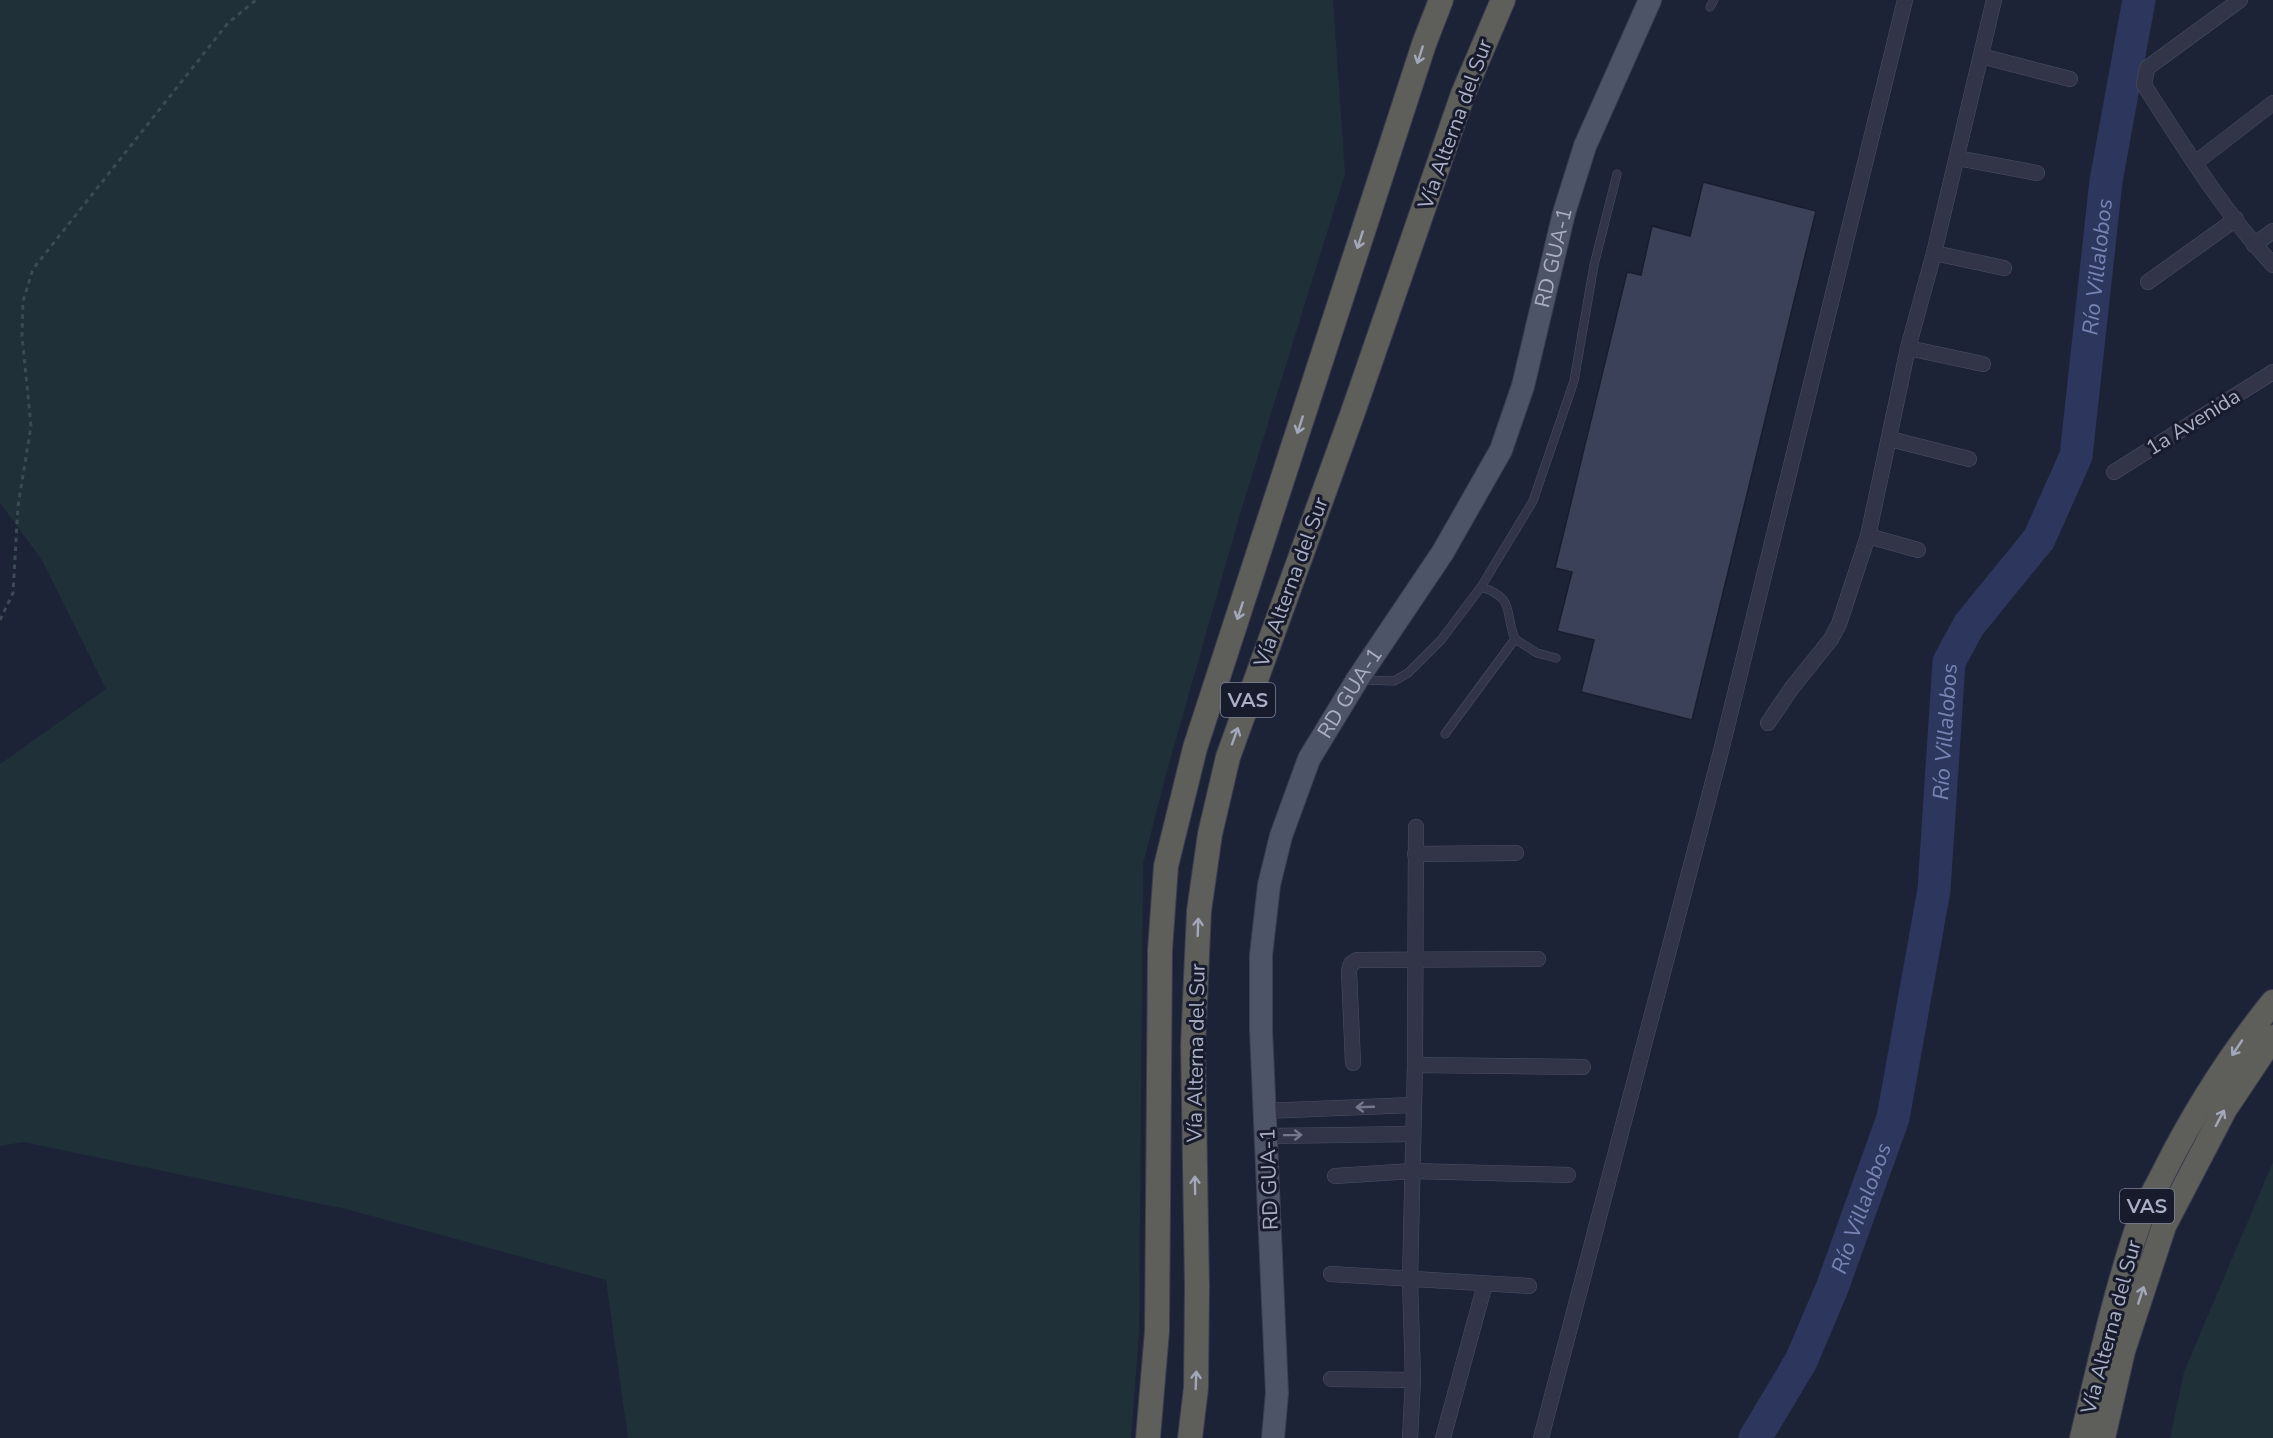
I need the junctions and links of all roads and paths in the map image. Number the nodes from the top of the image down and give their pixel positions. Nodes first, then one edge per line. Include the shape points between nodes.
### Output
1 (256, 0) edge
2 (1441, 0) edge
3 (1503, 0) edge
4 (1650, 0) edge
5 (1905, 0) edge
6 (1994, 0) edge
7 (2240, 0) edge
8 (1981, 56) junction
9 (2070, 79) dead end
10 (2273, 104) edge
11 (1957, 158) junction
12 (2195, 162) junction
13 (2037, 173) dead end
14 (1617, 174) dead end
15 (2236, 219) junction
16 (2273, 231) edge
17 (2254, 244) junction
18 (1934, 253) junction
19 (2273, 265) edge
20 (2004, 268) dead end
21 (2148, 282) dead end
22 (1908, 348) junction
23 (1983, 364) dead end
24 (2273, 372) edge
25 (1890, 439) junction
26 (1969, 459) dead end
27 (2114, 472) dead end
28 (1868, 536) junction
29 (1918, 550) dead end
30 (1481, 587) junction
31 (0, 621) edge
32 (1515, 639) junction
33 (1556, 658) dead end
34 (1357, 680) junction
35 (1768, 723) dead end
36 (1445, 734) dead end
37 (1416, 827) dead end
38 (1516, 853) dead end
39 (1415, 854) junction
40 (1538, 959) dead end
41 (1414, 960) junction
42 (2273, 1002) edge
43 (2273, 1037) edge
44 (1353, 1063) dead end
45 (1415, 1065) junction
46 (1583, 1066) dead end
47 (1413, 1105) junction
48 (1266, 1111) junction
49 (1413, 1134) junction
50 (1267, 1136) junction
51 (1413, 1171) junction
52 (1568, 1175) dead end
53 (1335, 1176) dead end
54 (1331, 1274) dead end
55 (1410, 1279) junction
56 (1485, 1284) junction
57 (1529, 1286) dead end
58 (1331, 1379) dead end
59 (1413, 1380) junction
60 (1148, 1438) edge
61 (1190, 1438) edge
62 (1274, 1438) edge
63 (1410, 1438) edge
64 (1443, 1438) edge
65 (1541, 1438) edge
66 (2082, 1438) edge
67 (2103, 1438) edge

1 - 31 path via 228,23 33,269 23,301 22,336 31,426 18,506 13,593
2 -> 60 highway, Vía Alterna del Sur / VAS via 1417,63 1195,748 1171,842 1160,950 1157,1331
61 -> 3 highway, Vía Alterna del Sur / VAS via 1196,1388 1197,1287 1193,1044 1198,911 1210,834 1228,757 1463,94
4 - 34 main road, RD GUA-1 via 1585,146 1564,213 1523,386 1501,450 1443,552
5 - 65 street via 1721,751
6 - 8 street
7 - 12 street via 2147,68 2144,86
8 - 9 street
8 - 11 street
10 - 12 street
11 - 13 street
11 - 18 street
12 - 15 street
14 - 30 lane via 1594,265 1574,381 1533,501
15 - 17 street
15 - 21 street
16 - 17 street
17 - 19 street
18 - 20 street
18 - 22 street
22 - 23 street
22 - 25 street
24 - 27 street, 1a Avenida
25 - 26 street
25 - 28 street
28 - 29 street
28 - 35 street via 1831,639
30 - 32 lane via 1502,598
30 - 34 lane via 1441,640 1408,673 1394,681
32 - 33 lane via 1537,653
32 - 36 lane
34 - 48 main road, RD GUA-1 via 1309,759 1281,836 1269,885 1261,955
37 - 39 street
38 - 39 street
39 - 41 street
40 - 41 street
41 - 44 street via 1357,960 1351,964
41 - 45 street
42 -> 66 highway, Vía Alterna del Sur / VAS via 2210,1088 2140,1220
67 -> 43 highway, Vía Alterna del Sur / VAS via 2123,1351 2164,1227 2225,1109
45 - 46 street
45 - 47 street
47 -> 48 street
47 - 49 street
48 - 50 main road, RD GUA-1
50 -> 49 street
49 - 51 street
50 - 62 main road, RD GUA-1 via 1277,1394
51 - 52 street
51 - 53 street
51 - 55 street
54 - 55 street
55 - 56 street
55 - 59 street
56 - 57 street
56 - 64 street
58 - 59 street
59 - 63 street

